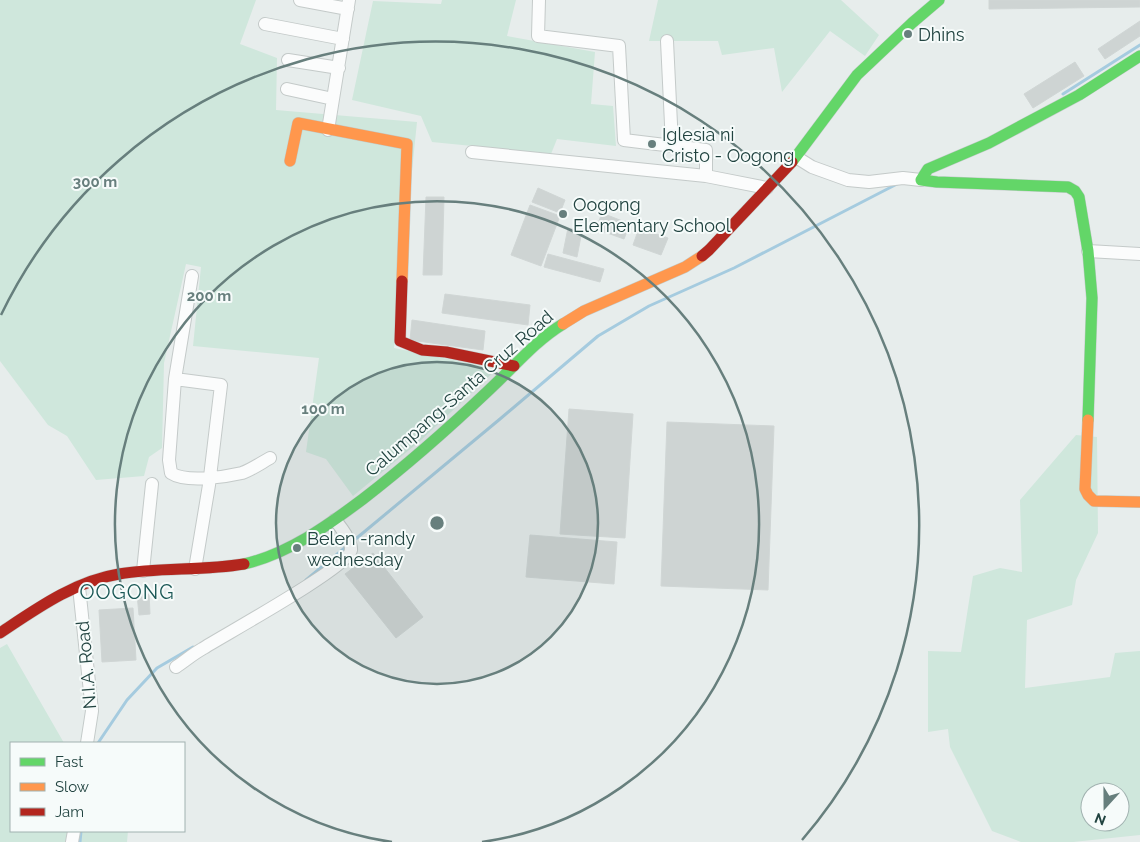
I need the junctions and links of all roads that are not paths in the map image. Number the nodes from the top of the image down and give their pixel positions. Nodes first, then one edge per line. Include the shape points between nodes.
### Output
1 (300, 0) edge
2 (539, 0) edge
3 (939, 0) edge
4 (349, 4) edge
5 (264, 24) dead end
6 (343, 40) junction
7 (667, 41) dead end
8 (1140, 56) edge
9 (288, 60) dead end
10 (338, 68) junction
11 (287, 89) dead end
12 (333, 99) junction
13 (328, 130) junction
14 (672, 145) junction
15 (472, 152) dead end
16 (796, 157) junction
17 (290, 160) dead end
18 (706, 176) junction
19 (919, 180) junction
20 (767, 188) junction
21 (1088, 251) junction
22 (1140, 254) edge
23 (192, 276) dead end
24 (514, 366) junction
25 (175, 380) junction
26 (270, 458) dead end
27 (210, 478) junction
28 (152, 484) dead end
29 (1140, 502) edge
30 (335, 520) junction
31 (195, 569) junction
32 (143, 571) junction
33 (79, 587) junction
34 (0, 633) edge
35 (176, 666) dead end
36 (88, 742) edge

1 - 4 street
2 - 14 street via 538,36 618,46 624,140
3 - 16 street, Calumpang-Santa Cruz Road via 857,75
4 - 6 street
5 - 6 street
6 - 10 street
7 - 14 street
8 - 19 street via 1071,99 989,143 928,169
9 - 10 street
10 - 12 street
11 - 12 street
12 - 13 street
13 - 17 street via 298,123
13 - 24 street via 407,144 400,342 422,350
14 - 18 street via 706,150
15 - 18 street
16 - 19 street via 812,167 848,180
16 - 20 street, Calumpang-Santa Cruz Road
18 - 20 street
19 - 21 street via 1068,187 1079,197
20 - 24 street, Calumpang-Santa Cruz Road via 698,260 584,311 558,326
21 - 22 street
21 - 29 street via 1092,298 1085,489 1094,501
23 - 25 street
24 - 30 street, Calumpang-Santa Cruz Road via 427,448
25 - 27 street via 169,460 171,473 176,477
25 - 27 street via 221,385
26 - 27 street via 243,472
27 - 31 street
28 - 32 street
30 - 31 street, Calumpang-Santa Cruz Road via 262,558
30 - 35 street via 351,545 349,555 288,598
31 - 32 street, Calumpang-Santa Cruz Road
32 - 33 street, Calumpang-Santa Cruz Road via 116,574
33 - 34 street, Calumpang-Santa Cruz Road
33 - 36 street, N.I.A. Road via 92,711

